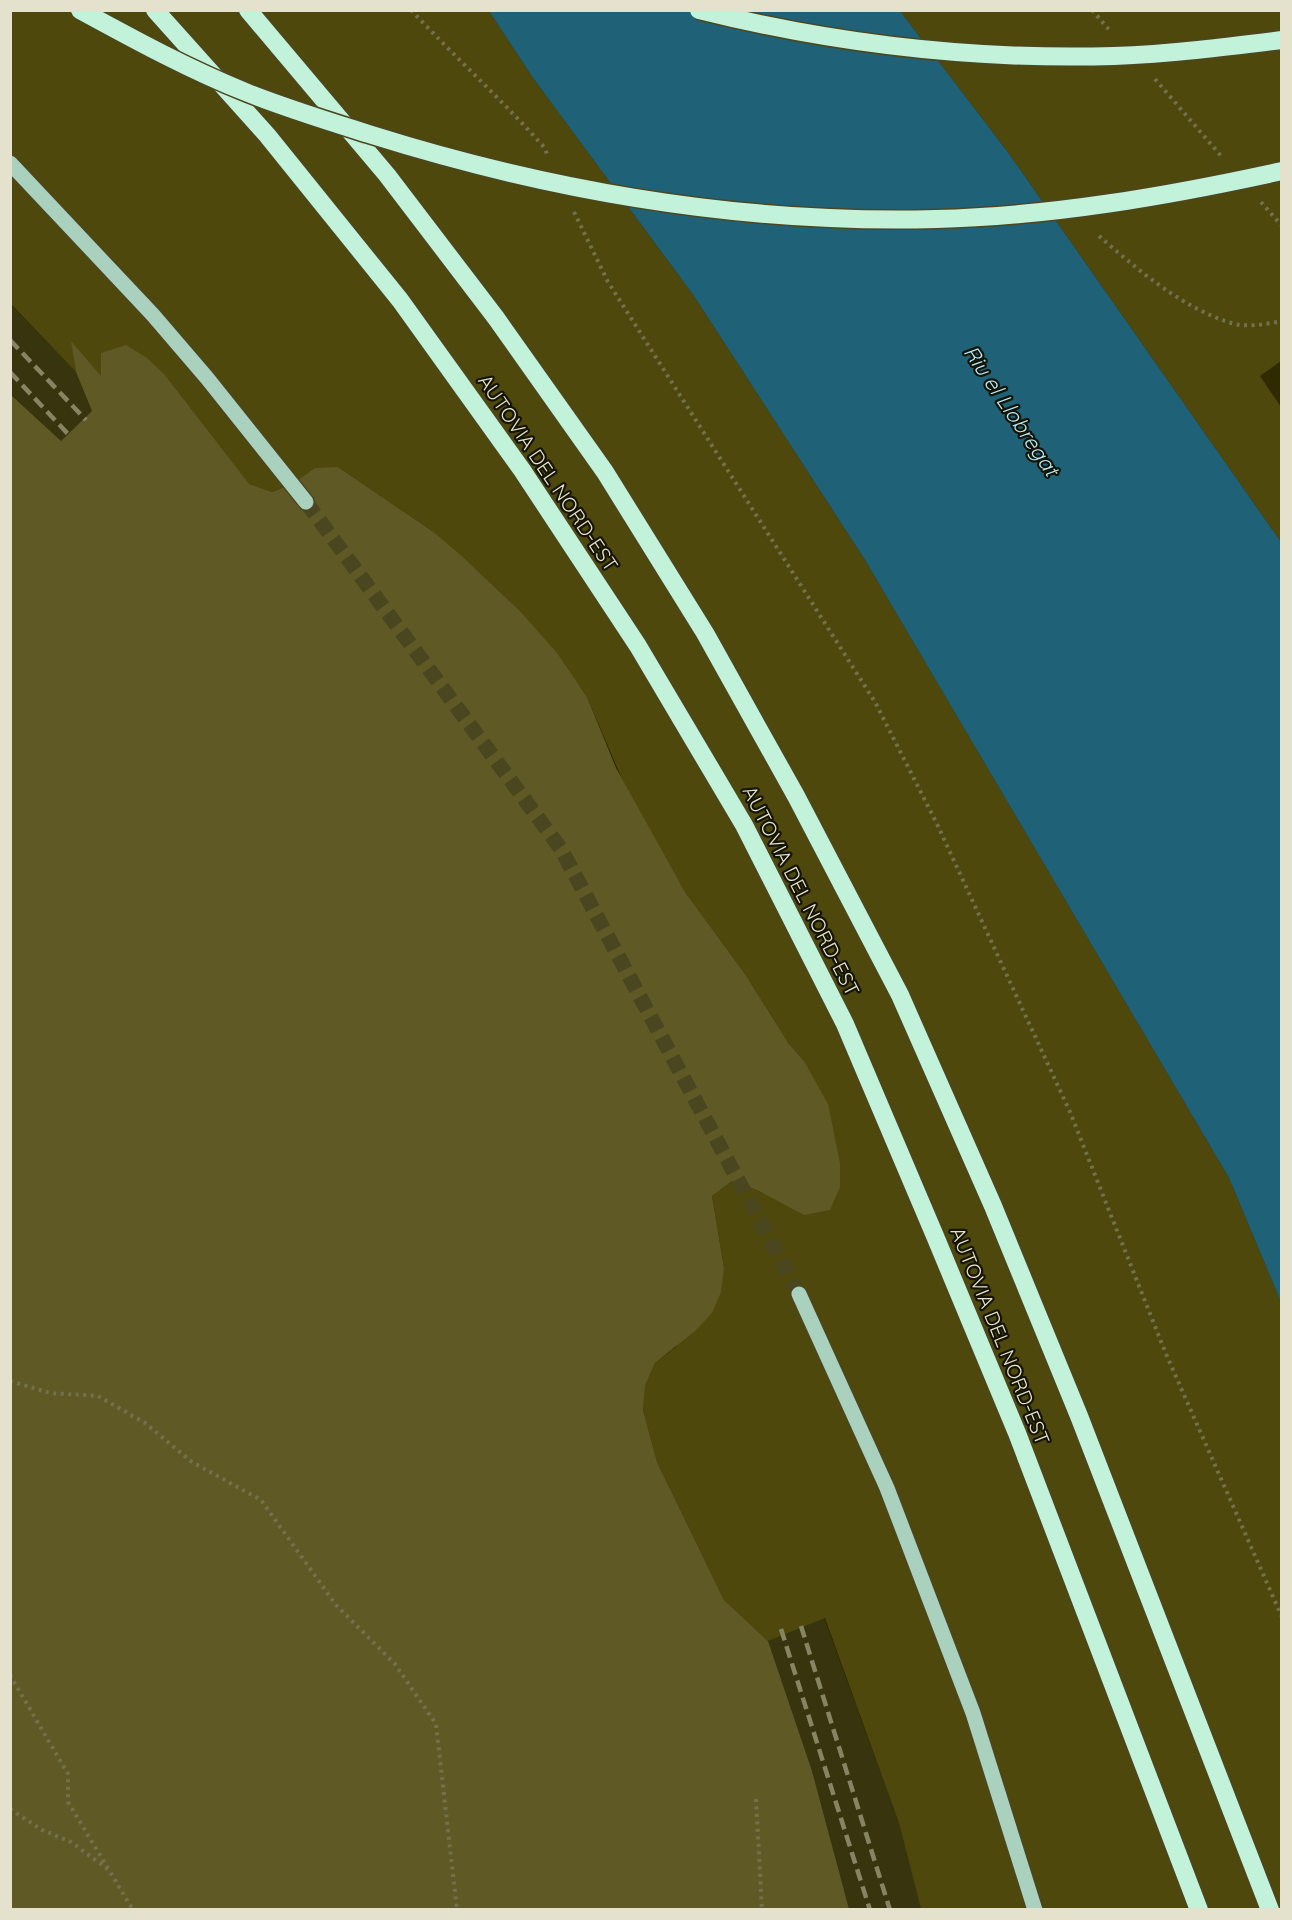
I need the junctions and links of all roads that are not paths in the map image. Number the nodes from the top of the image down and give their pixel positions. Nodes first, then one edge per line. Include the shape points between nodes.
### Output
1 (80, 10) edge
2 (155, 10) edge
3 (248, 10) edge
4 (699, 10) edge
5 (1281, 40) edge
6 (10, 163) edge
7 (1281, 171) edge
8 (306, 502) tunnel mouth
9 (799, 1294) tunnel mouth
10 (1035, 1910) edge
11 (1199, 1910) edge
12 (1270, 1910) edge

1 - 7 highway, bridge via 166,57 330,122 517,176 667,202 762,213 936,219 1118,203
2 - 11 highway, AUTOVIA DEL NORD-EST via 267,135 427,338 522,470 638,646 744,825 845,1024 935,1236 1017,1433
3 - 12 highway, AUTOVIA DEL NORD-EST via 387,175 496,318 605,472 705,633 796,796 900,995 993,1206 1079,1416
4 - 5 highway, bridge via 764,26 860,41 1029,57 1116,56
6 - 8 main road via 112,269 207,378
9 - 10 main road via 891,1499 973,1713

